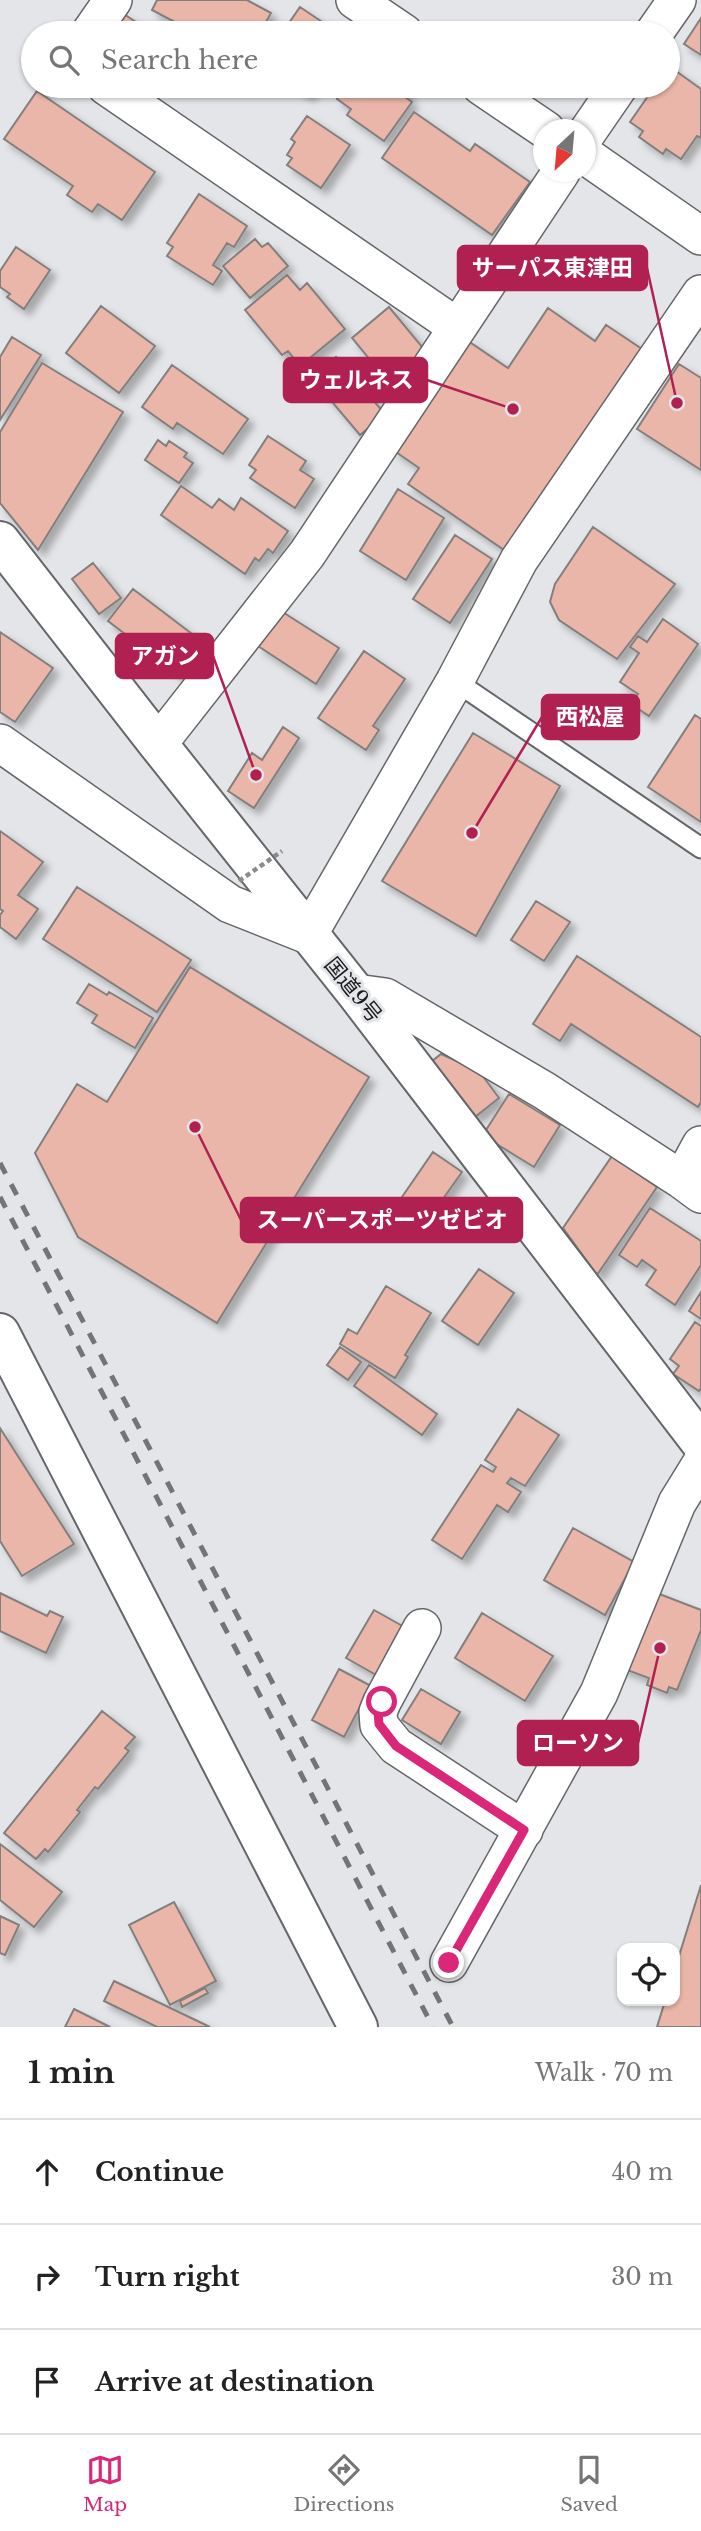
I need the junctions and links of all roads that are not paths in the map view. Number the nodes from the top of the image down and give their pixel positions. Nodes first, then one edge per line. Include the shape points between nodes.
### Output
1 (113, 0) edge
2 (355, 0) edge
3 (677, 0) edge
4 (98, 21) edge
5 (386, 21) edge
6 (662, 21) edge
7 (123, 98) edge
8 (499, 98) edge
9 (611, 98) edge
10 (596, 119) edge
11 (533, 121) edge
12 (596, 163) edge
13 (554, 182) edge
14 (701, 236) edge
15 (701, 294) edge
16 (457, 327) junction
17 (0, 541) edge
18 (456, 681) junction
19 (0, 743) edge
20 (158, 744) junction
21 (701, 848) edge
22 (308, 935) junction
23 (356, 993) junction
24 (701, 1146) edge
25 (692, 1187) edge
26 (0, 1333) edge
27 (701, 1443) edge
28 (701, 1464) edge
29 (422, 1628) dead end
30 (524, 1830) junction
31 (449, 1963) dead end
32 (358, 2027) edge

1 - 4 street
2 - 5 street
3 - 6 street
7 - 16 street
8 - 11 street
9 - 10 street
12 - 14 street
13 - 16 street
15 - 18 street via 519,560
16 - 20 street via 307,554
17 - 20 main road, 国道9号
18 - 21 lane
18 - 22 street
19 - 22 street via 230,904
20 - 22 main road, 国道9号
22 - 23 main road, 国道9号
23 - 25 street via 385,997 545,1091
23 - 27 main road, 国道9号
24 - 25 street
26 - 32 main road
28 - 30 street via 673,1513 599,1693
29 - 30 street via 382,1702 379,1724 396,1746
30 - 31 street

